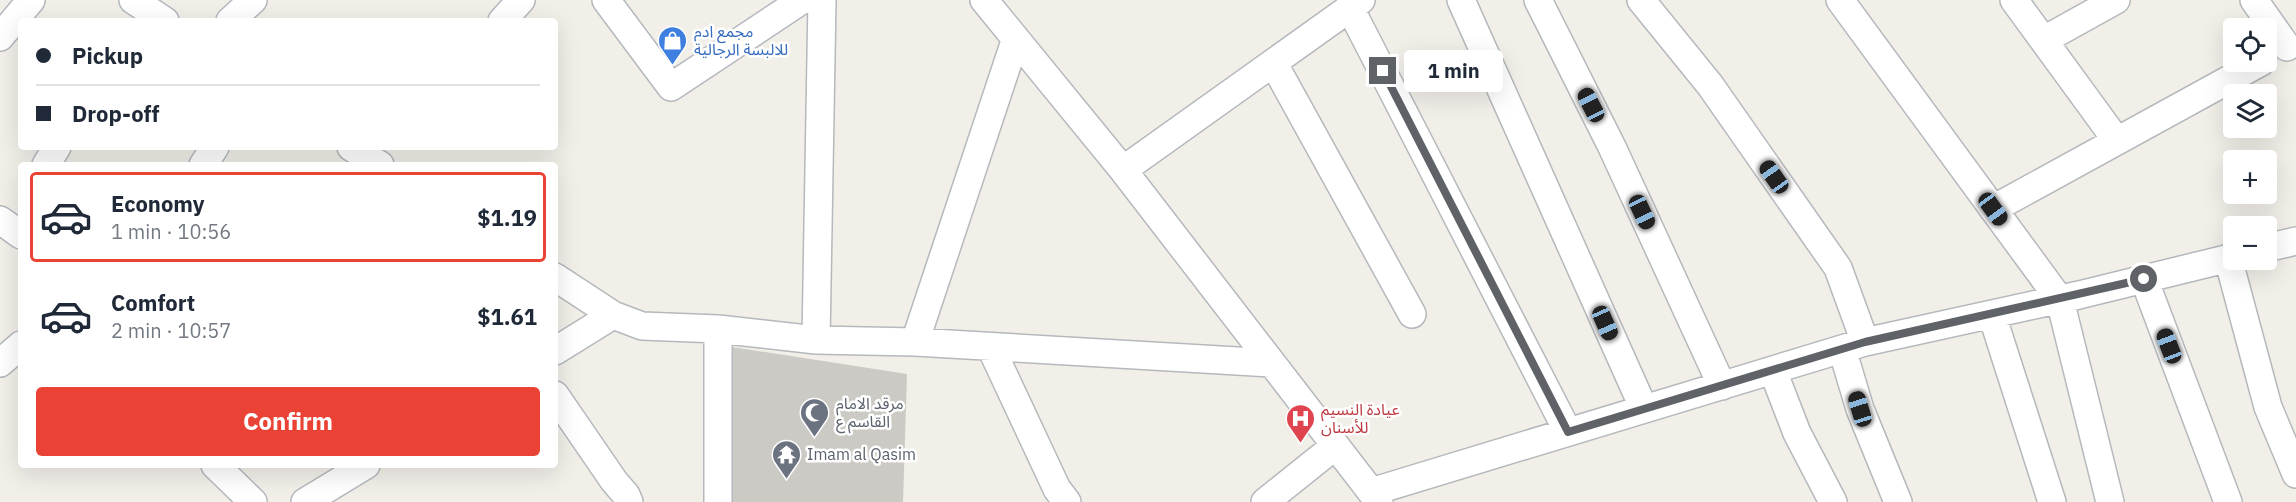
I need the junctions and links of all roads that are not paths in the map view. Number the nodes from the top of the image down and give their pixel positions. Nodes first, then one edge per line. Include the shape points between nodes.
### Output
1 (31, 0) edge
2 (253, 0) edge
3 (521, 0) edge
4 (606, 0) edge
5 (802, 0) edge
6 (822, 0) edge
7 (984, 0) edge
8 (1461, 0) edge
9 (1538, 0) edge
10 (1641, 0) edge
11 (1840, 0) edge
12 (2014, 0) edge
13 (2116, 0) edge
14 (2254, 0) edge
15 (1356, 4) edge
16 (233, 18) edge
17 (505, 18) edge
18 (0, 37) edge
19 (2044, 40) junction
20 (1015, 41) junction
21 (2283, 49) edge
22 (1274, 64) junction
23 (2243, 72) edge
24 (2117, 141) junction
25 (356, 150) edge
26 (375, 162) edge
27 (1123, 170) junction
28 (1993, 209) junction
29 (2296, 241) edge
30 (2277, 245) edge
31 (2223, 260) edge
32 (2234, 270) edge
33 (558, 279) edge
34 (2144, 279) junction
35 (2060, 300) junction
36 (1412, 314) dead end
37 (613, 315) junction
38 (1992, 315) junction
39 (718, 329) junction
40 (816, 340) junction
41 (915, 342) junction
42 (1854, 346) junction
43 (18, 348) edge
44 (991, 348) junction
45 (558, 349) edge
46 (0, 363) edge
47 (1271, 363) junction
48 (1773, 370) junction
49 (1722, 386) junction
50 (558, 399) edge
51 (1644, 409) junction
52 (1568, 432) junction
53 (1335, 446) junction
54 (218, 468) edge
55 (361, 468) edge
56 (2296, 472) edge
57 (1375, 497) edge
58 (253, 502) edge
59 (305, 502) edge
60 (628, 502) edge
61 (718, 502) edge
62 (1067, 502) edge
63 (1264, 502) edge
64 (1833, 502) edge
65 (1898, 502) edge
66 (2052, 502) edge
67 (2110, 502) edge
68 (2228, 502) edge

1 - 18 street
2 - 16 street
3 - 17 street
4 - 5 street via 671,87
6 - 40 street
7 - 20 street
8 - 51 street
9 - 49 street via 1612,147
10 - 42 street via 1710,85 1838,268
11 - 28 street
12 - 19 street
13 - 19 street
14 - 21 street
15 - 22 street
15 - 52 street
19 - 24 street
20 - 27 street
20 - 41 street
22 - 27 street
22 - 36 street
23 - 24 street
24 - 28 street
25 - 26 street
27 - 47 street
28 - 35 street
29 - 30 street
31 - 34 street
32 - 56 street via 2268,407
33 - 37 street
34 - 35 street
34 - 68 street
35 - 38 street
35 - 67 street
37 - 39 street via 642,326
37 - 45 street
38 - 42 street
38 - 66 street
39 - 40 street
39 - 61 street
40 - 41 street
41 - 44 street
42 - 48 street
42 - 65 street via 1860,409
43 - 46 street
44 - 47 street
44 - 62 street via 1057,489
47 - 53 street
48 - 49 street
48 - 64 street via 1797,433
49 - 51 street
50 - 60 street
51 - 52 street
52 - 57 street
53 - 57 street
53 - 63 street
54 - 58 street
55 - 59 street

